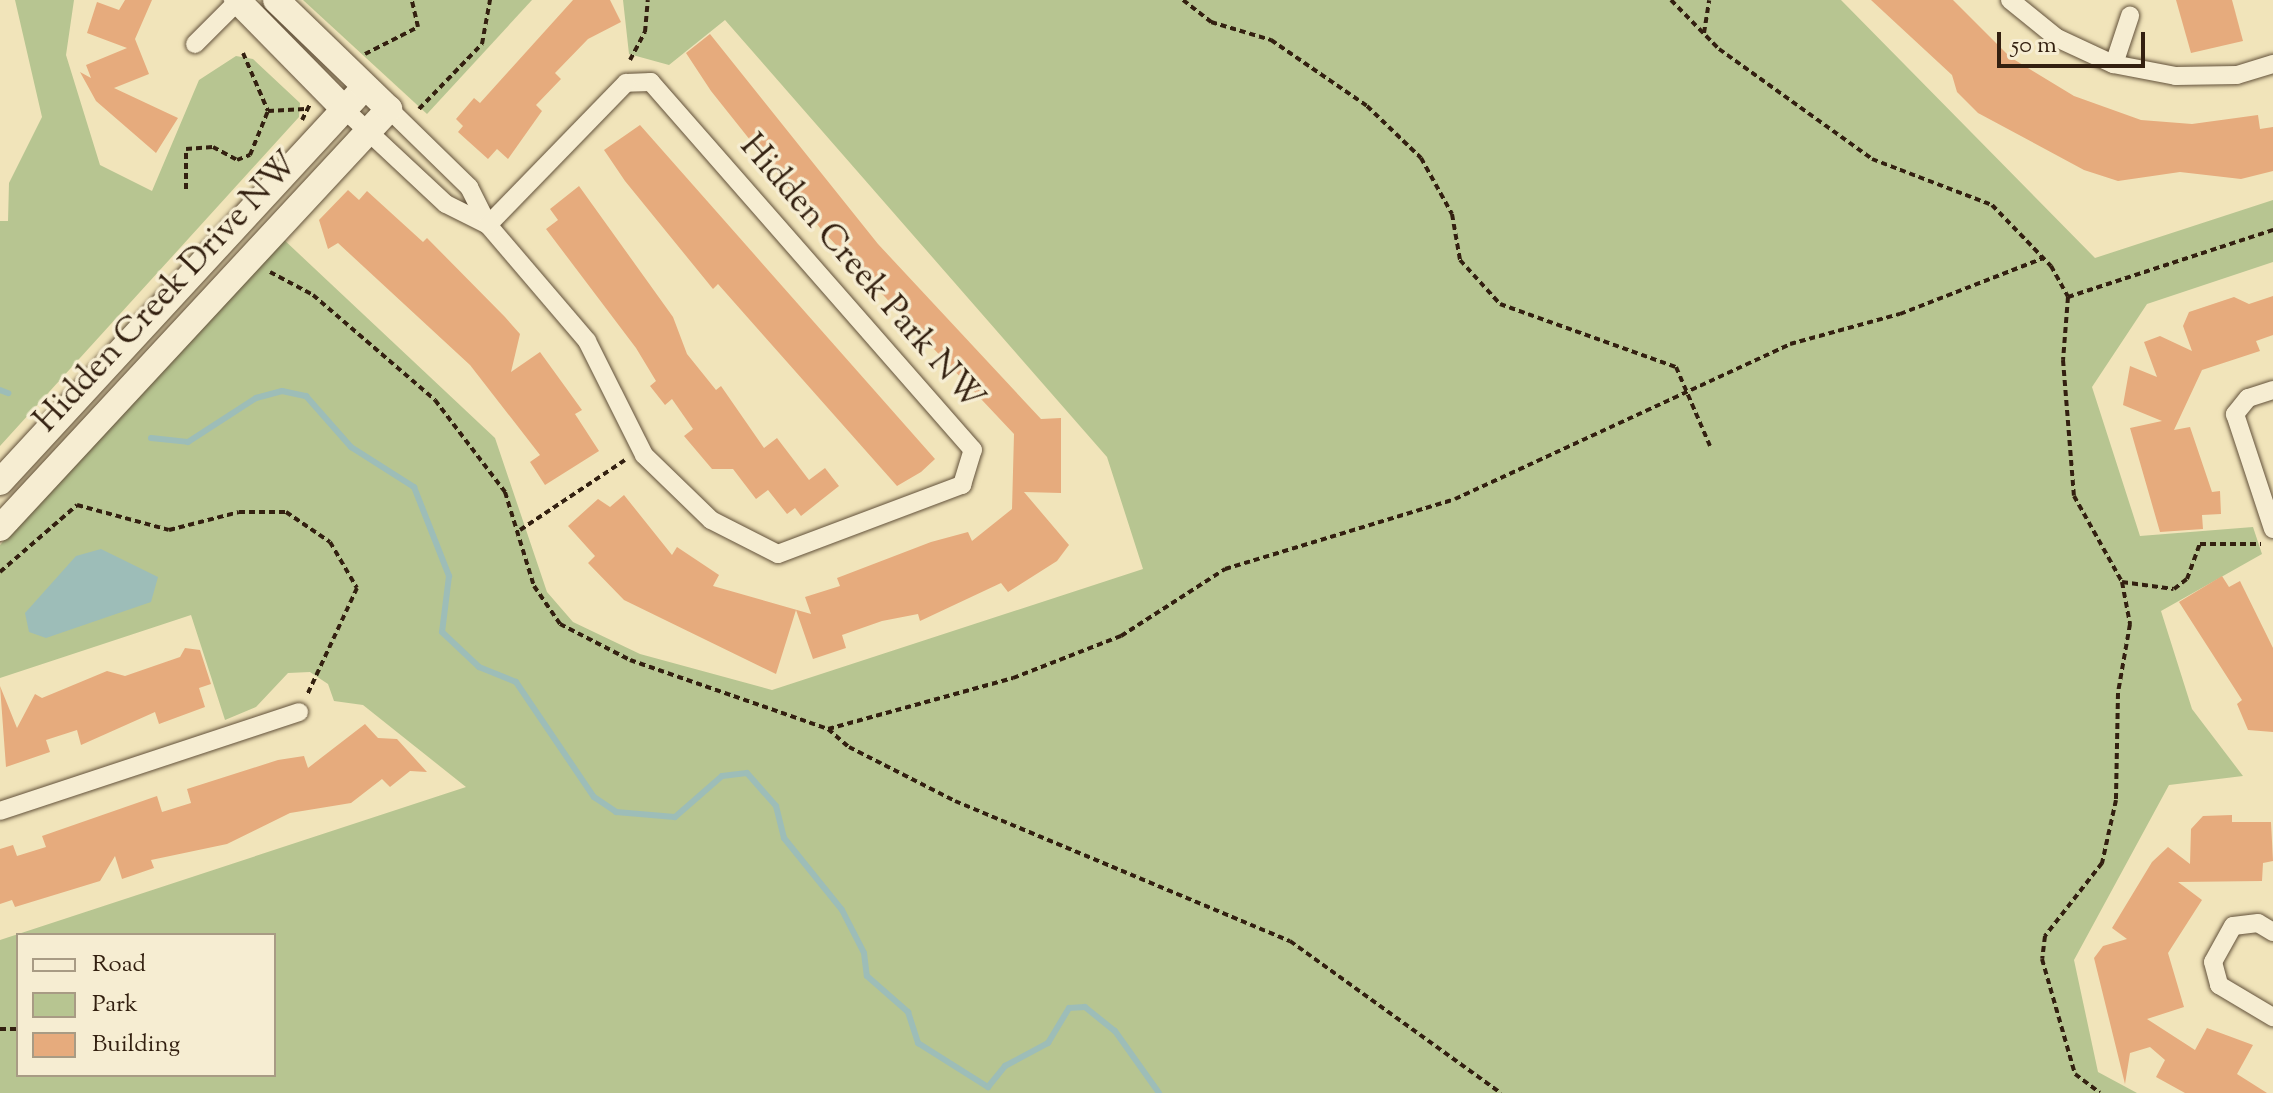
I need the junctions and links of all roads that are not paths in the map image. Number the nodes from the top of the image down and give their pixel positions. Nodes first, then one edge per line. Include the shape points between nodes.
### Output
1 (238, 0) edge
2 (276, 0) edge
3 (2010, 0) edge
4 (2130, 16) dead end
5 (195, 44) dead end
6 (2114, 64) junction
7 (2273, 64) edge
8 (363, 89) junction
9 (344, 109) junction
10 (389, 109) junction
11 (366, 131) junction
12 (488, 225) junction
13 (2273, 390) edge
14 (0, 482) edge
15 (0, 528) edge
16 (2273, 529) edge
17 (299, 712) road end
18 (0, 811) edge
19 (2273, 932) edge
20 (2273, 1017) edge

1 - 5 street
1 - 9 street
2 - 8 street
3 - 6 street via 2057,38
4 - 6 street
6 - 7 street via 2176,76 2237,75
8 - 9 street, Hidden Creek Drive NW
8 - 10 street
9 - 11 street
9 - 14 street, Hidden Creek Drive NW
10 - 11 street, Hidden Creek Drive NW
10 - 12 street via 469,187
11 - 12 street via 446,204
11 - 15 street, Hidden Creek Drive NW
12 - 12 street, Hidden Creek Park NW via 587,341 644,455 711,520 778,554 962,485 973,450 651,82 626,83
13 - 16 street via 2248,398 2235,414
17 - 18 street
19 - 20 street via 2258,923 2233,926 2213,962 2219,985

